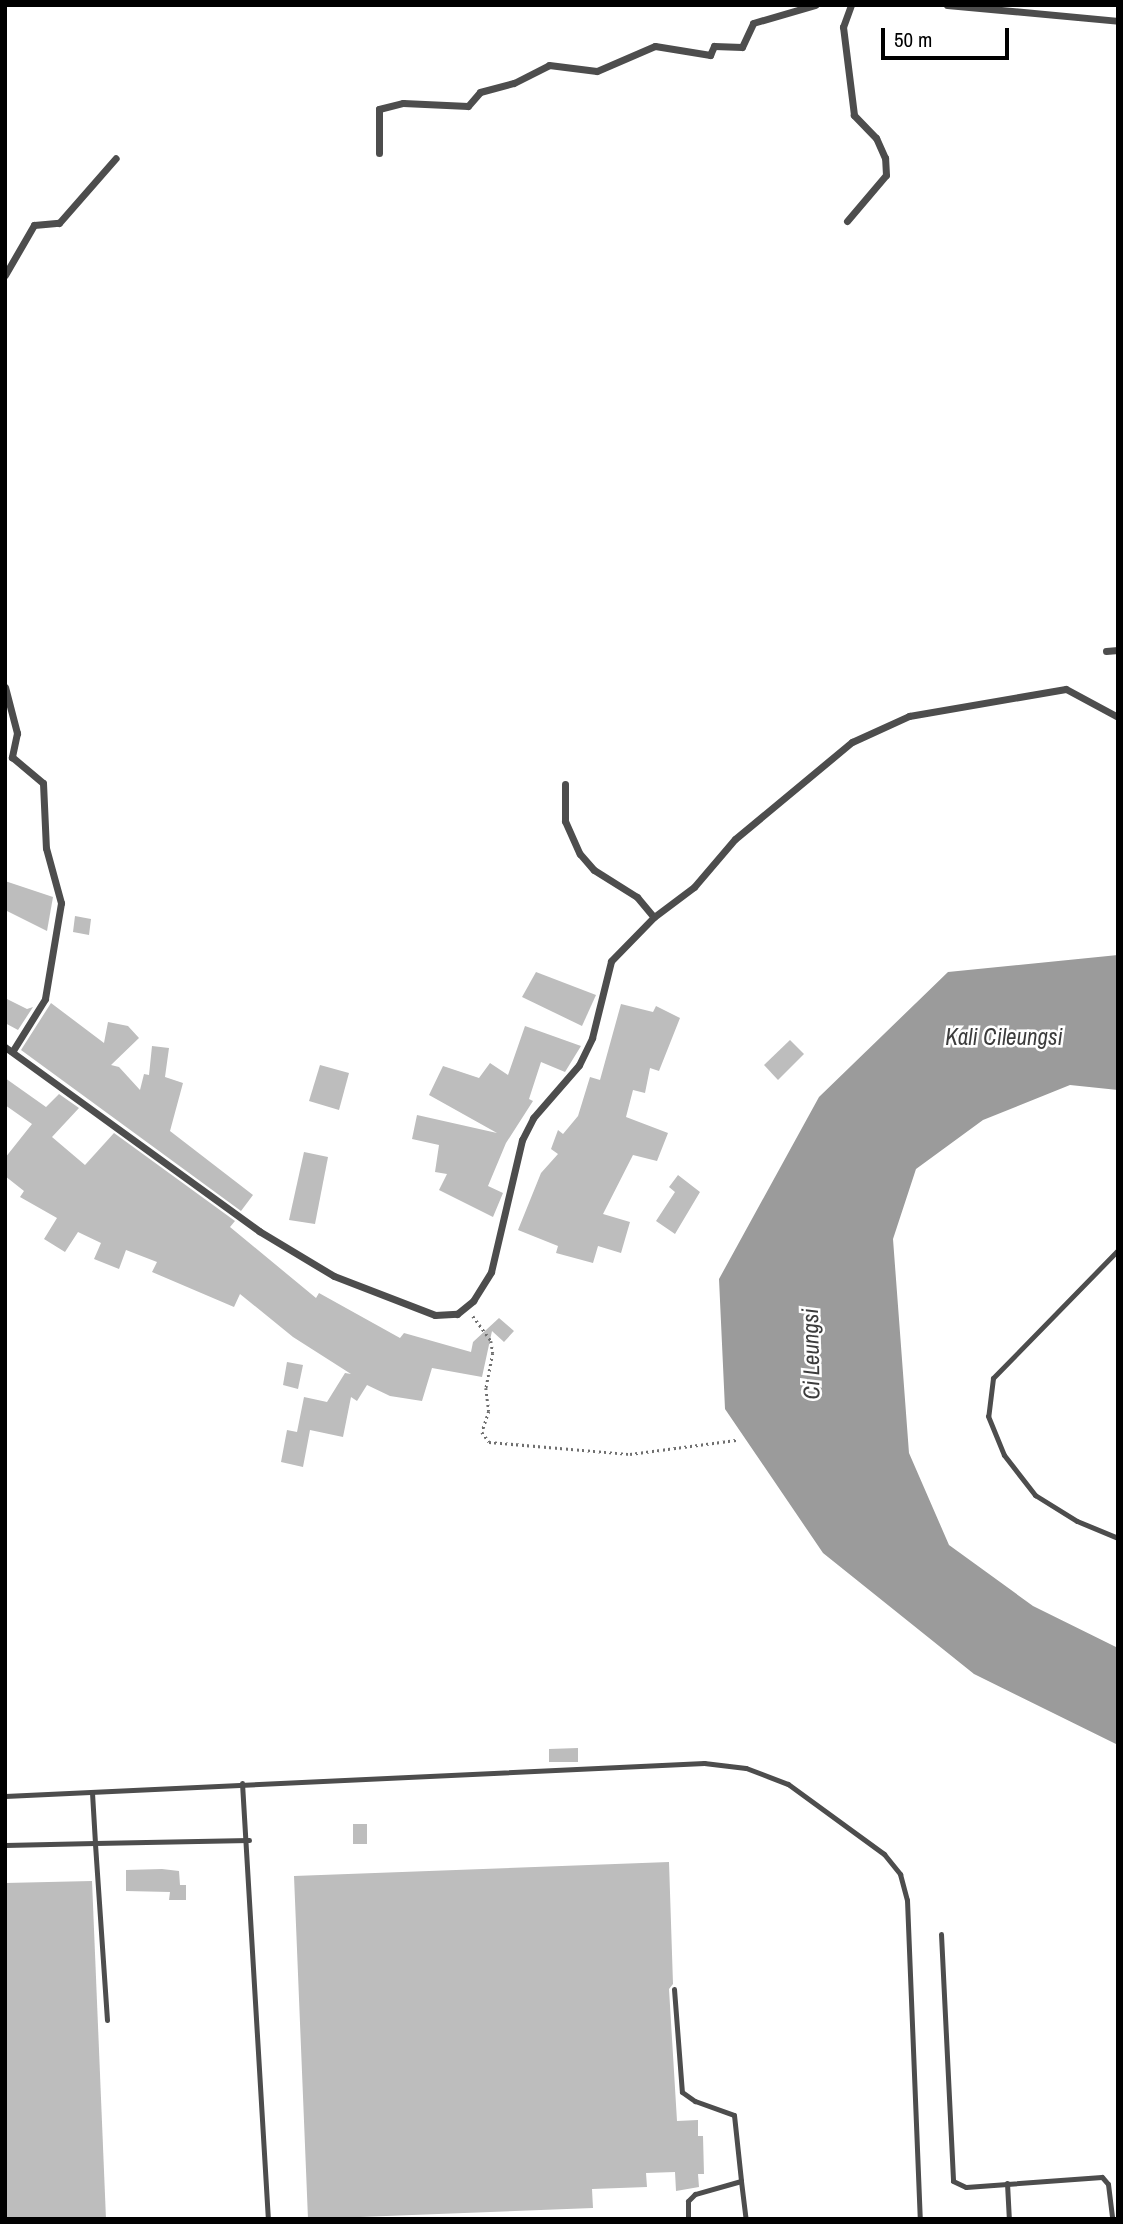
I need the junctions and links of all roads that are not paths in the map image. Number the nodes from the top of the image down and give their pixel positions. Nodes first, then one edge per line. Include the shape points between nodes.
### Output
1 (815, 5) edge
2 (851, 5) edge
3 (947, 5) edge
4 (1118, 21) edge
5 (379, 153) dead end
6 (117, 158) dead end
7 (847, 221) dead end
8 (5, 275) edge
9 (1118, 650) edge
10 (1107, 651) dead end
11 (5, 687) edge
12 (1118, 717) edge
13 (565, 784) dead end
14 (654, 917) junction
15 (9, 1050) edge
16 (1118, 1250) edge
17 (1118, 1538) edge
18 (242, 1783) junction
19 (92, 1793) junction
20 (5, 1796) edge
21 (248, 1840) junction
22 (95, 1843) junction
23 (5, 1845) edge
24 (941, 1934) dead end
25 (674, 1989) dead end
26 (107, 2020) dead end
27 (741, 2181) junction
28 (1007, 2183) junction
29 (268, 2219) edge
30 (688, 2219) edge
31 (746, 2219) edge
32 (920, 2219) edge
33 (1009, 2219) edge
34 (1112, 2219) edge

1 - 5 street via 753,23 743,36 742,47 714,46 710,55 655,46 597,71 549,65 514,83 480,92 468,106 403,103 379,109
2 - 7 street via 843,27 854,115 876,138 886,158 886,175
3 - 4 street
6 - 8 street via 59,223 34,225
9 - 10 street
11 - 15 street via 17,733 12,757 43,783 46,848 61,903 45,999
12 - 14 street via 1066,689 909,716 882,725 852,742 735,839 694,887
13 - 14 street via 565,821 580,854 594,870 637,897
14 - 15 street via 611,961 592,1038 579,1065 533,1118 522,1140 491,1272 467,1308 457,1314 435,1315 334,1276 259,1231
16 - 17 lane via 993,1378 988,1416 1004,1455 1035,1495 1077,1521
18 - 19 lane
18 - 21 lane
18 - 32 lane via 704,1763 746,1768 788,1784 884,1854 900,1874 907,1900
19 - 20 lane
19 - 22 lane
21 - 22 lane
21 - 29 lane
22 - 23 lane
22 - 26 lane
24 - 28 lane via 953,2181 966,2187
25 - 27 lane via 682,2092 734,2115
27 - 30 lane via 695,2194 688,2201
27 - 31 lane
28 - 33 lane
28 - 34 lane via 1102,2177 1108,2184

